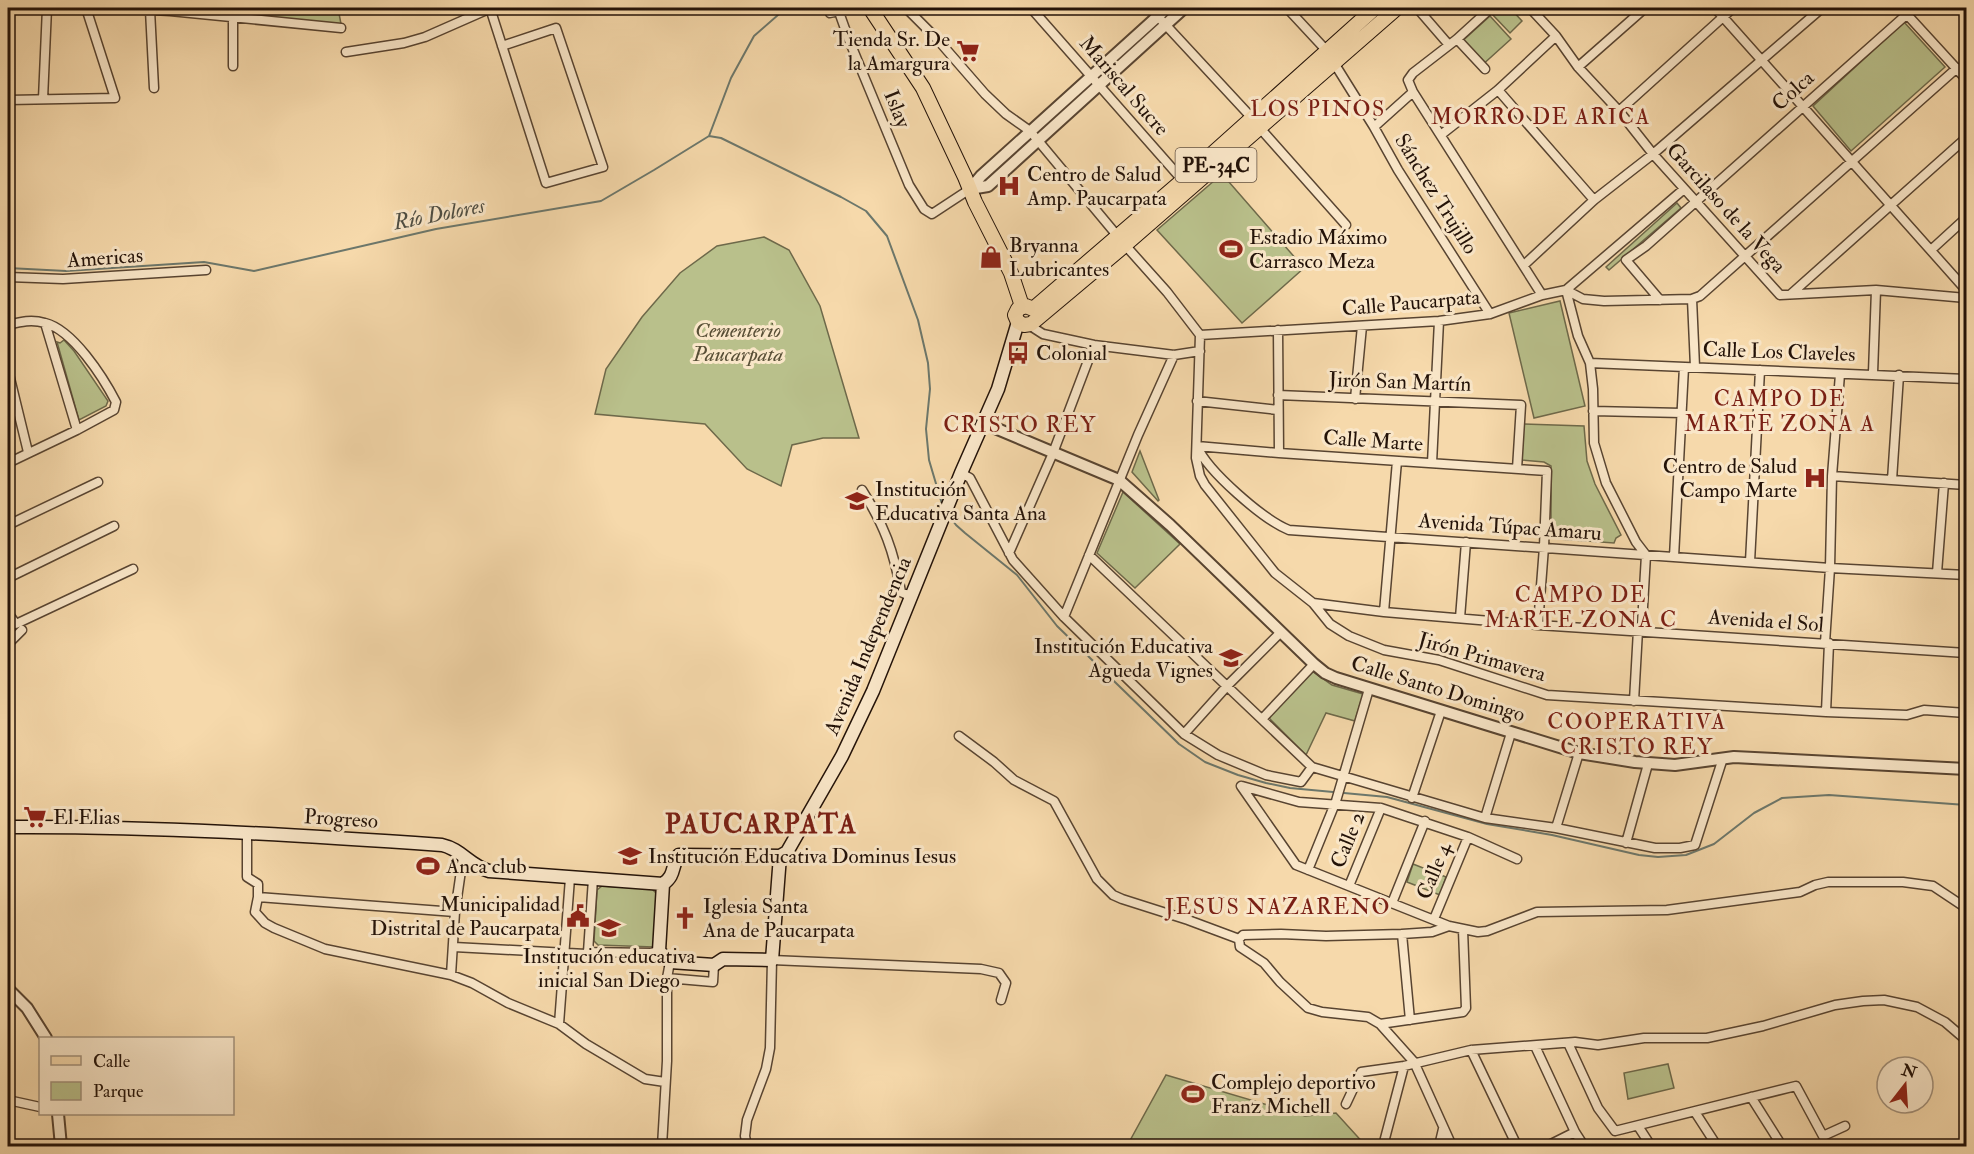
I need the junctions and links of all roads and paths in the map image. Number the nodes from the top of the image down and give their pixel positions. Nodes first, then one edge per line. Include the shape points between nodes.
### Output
1 (47, 8) edge
2 (86, 8) edge
3 (117, 8) edge
4 (491, 8) edge
5 (853, 8) edge
6 (870, 8) edge
7 (906, 8) edge
8 (1031, 8) edge
9 (1167, 8) edge
10 (1184, 8) edge
11 (1287, 8) edge
12 (1375, 8) edge
13 (1397, 8) edge
14 (1417, 8) edge
15 (1491, 8) edge
16 (1530, 8) edge
17 (1645, 8) edge
18 (1715, 8) edge
19 (1733, 8) edge
20 (1822, 8) edge
21 (169, 9) edge
22 (150, 10) junction
23 (1908, 10) edge
24 (1157, 16) edge
25 (1723, 16) junction
26 (233, 17) junction
27 (341, 28) dead end
28 (1556, 36) junction
29 (1453, 42) junction
30 (502, 46) junction
31 (346, 52) dead end
32 (1330, 56) junction
33 (1762, 61) junction
34 (233, 66) dead end
35 (1578, 67) junction
36 (1957, 68) junction
37 (1485, 69) dead end
38 (1966, 79) edge
39 (1096, 81) junction
40 (154, 88) dead end
41 (1498, 90) junction
42 (1413, 92) junction
43 (43, 99) junction
44 (8, 100) edge
45 (1804, 106) junction
46 (1618, 111) junction
47 (1256, 123) junction
48 (1374, 127) junction
49 (1030, 131) junction
50 (1442, 134) junction
51 (1966, 138) edge
52 (1038, 141) junction
53 (1653, 154) junction
54 (1852, 160) junction
55 (1187, 184) junction
56 (970, 189) junction
57 (1684, 189) junction
58 (1594, 200) junction
59 (1696, 201) junction
60 (1891, 205) junction
61 (1966, 218) edge
62 (1347, 225) dead end
63 (1121, 241) junction
64 (1931, 250) junction
65 (1745, 255) junction
66 (1524, 266) junction
67 (206, 270) dead end
68 (8, 277) edge
69 (1566, 290) junction
70 (1876, 290) junction
71 (1966, 290) edge
72 (1791, 294) junction
73 (1542, 295) junction
74 (1966, 298) edge
75 (1692, 299) junction
76 (1659, 300) junction
77 (1490, 314) junction
78 (1027, 318) junction
79 (8, 319) edge
80 (27, 320) junction
81 (1439, 321) junction
82 (45, 323) junction
83 (8, 326) edge
84 (1362, 326) junction
85 (1278, 330) junction
86 (1200, 334) junction
87 (1094, 345) junction
88 (1200, 351) junction
89 (1174, 355) junction
90 (1590, 363) junction
91 (1684, 367) junction
92 (1695, 367) junction
93 (1760, 369) junction
94 (8, 370) edge
95 (1873, 373) junction
96 (1840, 374) junction
97 (1899, 375) junction
98 (1966, 379) edge
99 (1278, 395) junction
100 (1355, 399) junction
101 (1197, 401) junction
102 (1434, 402) junction
103 (1278, 410) junction
104 (1593, 411) junction
105 (1682, 413) junction
106 (982, 423) junction
107 (77, 430) junction
108 (1197, 446) junction
109 (28, 452) junction
110 (1053, 453) junction
111 (1279, 453) junction
112 (1397, 461) junction
113 (8, 463) edge
114 (1432, 463) junction
115 (1517, 469) junction
116 (961, 473) junction
117 (1832, 476) junction
118 (1119, 480) junction
119 (1892, 480) junction
120 (98, 482) dead end
121 (1944, 483) junction
122 (1966, 485) edge
123 (862, 490) dead end
124 (8, 525) edge
125 (114, 526) dead end
126 (1391, 537) junction
127 (1466, 542) junction
128 (1544, 547) junction
129 (1009, 553) junction
130 (1089, 555) junction
131 (1646, 555) junction
132 (1674, 556) junction
133 (1750, 562) junction
134 (1830, 568) junction
135 (133, 569) dead end
136 (1937, 573) junction
137 (1966, 575) edge
138 (8, 578) edge
139 (912, 597) junction
140 (1313, 603) junction
141 (1384, 612) junction
142 (8, 613) edge
143 (1064, 617) junction
144 (1460, 618) junction
145 (1538, 625) junction
146 (22, 630) dead end
147 (1638, 630) junction
148 (1281, 632) junction
149 (1827, 643) junction
150 (8, 644) edge
151 (1966, 652) edge
152 (1314, 664) junction
153 (1228, 686) junction
154 (1369, 689) junction
155 (1634, 700) junction
156 (1441, 711) junction
157 (1826, 712) junction
158 (1966, 713) edge
159 (1263, 718) junction
160 (1511, 733) junction
161 (1184, 734) junction
162 (959, 735) dead end
163 (1579, 753) junction
164 (1723, 758) junction
165 (1648, 764) junction
166 (1312, 767) junction
167 (1966, 768) edge
168 (1342, 780) junction
169 (1412, 798) junction
170 (1335, 803) junction
171 (1381, 808) junction
172 (1485, 818) junction
173 (1425, 821) junction
174 (8, 827) edge
175 (1556, 828) junction
176 (247, 832) junction
177 (1468, 837) junction
178 (1626, 843) junction
179 (780, 856) junction
180 (463, 857) junction
181 (1517, 859) dead end
182 (1308, 870) junction
183 (570, 878) junction
184 (593, 879) junction
185 (663, 884) junction
186 (1349, 886) junction
187 (258, 897) junction
188 (1392, 903) junction
189 (1966, 908) edge
190 (455, 912) junction
191 (1434, 919) junction
192 (1449, 926) junction
193 (1463, 930) junction
194 (1402, 934) junction
195 (1239, 939) junction
196 (454, 947) junction
197 (659, 951) junction
198 (588, 952) junction
199 (564, 953) junction
200 (772, 960) junction
201 (670, 962) junction
202 (714, 965) junction
203 (452, 975) junction
204 (667, 978) junction
205 (8, 989) edge
206 (1001, 1000) dead end
207 (1410, 1020) junction
208 (559, 1024) junction
209 (1380, 1024) junction
210 (45, 1037) edge
211 (1966, 1040) edge
212 (1569, 1043) junction
213 (1535, 1046) junction
214 (1471, 1050) junction
215 (1414, 1062) junction
216 (1404, 1066) junction
217 (665, 1082) junction
218 (1751, 1097) junction
219 (8, 1100) edge
220 (1346, 1104) dead end
221 (39, 1107) edge
222 (1695, 1112) junction
223 (58, 1115) edge
224 (1638, 1126) junction
225 (1845, 1126) dead end
226 (1443, 1129) junction
227 (1575, 1132) junction
228 (61, 1146) edge
229 (662, 1146) edge
230 (747, 1146) edge
231 (1383, 1146) edge
232 (1439, 1146) edge
233 (1452, 1146) edge
234 (1517, 1146) edge
235 (1547, 1146) edge
236 (1584, 1146) edge
237 (1651, 1146) edge
238 (1717, 1146) edge
239 (1782, 1146) edge

1 - 43 street
2 - 43 street via 115,98
3 - 22 street
4 - 30 street
4 - 31 street via 425,37
5 - 56 street, Islay via 835,12 909,185 924,209 932,214
6 - 56 main road via 923,88
7 - 49 street via 985,94
8 - 39 street, Mariscal Sucre
9 - 24 street
10 - 24 street
11 - 32 street, Sánchez Trujillo
12 - 32 main road, PE-34C
13 - 32 main road, PE-34C
14 - 29 street
15 - 29 street
16 - 28 street, Garcilaso de la Vega
17 - 35 street
18 - 25 street
19 - 25 street
20 - 33 street
21 - 22 street
21 - 26 street
22 - 40 street
23 - 36 street
23 - 45 street, Colca
24 - 39 street
24 - 47 street
25 - 33 street
25 - 46 street
26 - 27 street
26 - 34 street
28 - 35 street, Garcilaso de la Vega
28 - 41 street
29 - 37 street
29 - 42 street via 1413,73 1408,80
30 - 30 street via 546,183 603,167 556,28
32 - 47 main road, PE-34C
32 - 48 street, Sánchez Trujillo
33 - 45 street
33 - 53 street
35 - 46 street, Garcilaso de la Vega
36 - 38 street
36 - 54 street
39 - 49 street
39 - 52 street
39 - 55 street, Mariscal Sucre
41 - 50 street
41 - 58 street
42 - 48 street
42 - 50 street
43 - 44 street
45 - 54 street
45 - 59 street, Colca
46 - 53 street, Garcilaso de la Vega
47 - 55 main road, PE-34C
47 - 62 street
48 - 77 street, Sánchez Trujillo
49 - 52 street
49 - 56 street
50 - 66 street
51 - 60 street
52 - 56 street via 988,186
52 - 63 street
53 - 57 street, Garcilaso de la Vega
53 - 58 street
54 - 60 street
54 - 65 street
55 - 63 main road, PE-34C
56 - 78 main road via 1011,273
57 - 59 street, Garcilaso de la Vega
57 - 69 street
58 - 66 street
59 - 65 street, Garcilaso de la Vega
59 - 76 street, Colca via 1626,260
60 - 64 street
60 - 72 street
61 - 64 street
63 - 78 main road, PE-34C
63 - 86 street
64 - 71 street
65 - 72 street, Garcilaso de la Vega via 1780,296
65 - 75 street
66 - 73 street
67 - 68 street, Americas via 63,279
69 - 73 street, Calle Paucarpata
69 - 76 street via 1583,299
69 - 90 street
70 - 72 street
70 - 74 street
70 - 95 street
73 - 77 street, Calle Paucarpata
75 - 76 street
75 - 92 street
77 - 81 street, Calle Paucarpata
78 - 87 street via 1043,334
78 - 106 main road, Avenida Independencia via 1011,345 998,389
79 - 80 street
80 - 82 street
80 - 83 street
81 - 84 street, Calle Paucarpata
81 - 102 street
82 - 107 street
82 - 107 street via 58,328 82,350 116,402 114,410
84 - 85 street, Calle Paucarpata
84 - 100 street
85 - 86 street, Calle Paucarpata
85 - 99 street
86 - 88 street
87 - 89 street
87 - 110 street
88 - 89 street
88 - 101 street
89 - 118 street
90 - 91 street, Calle Los Claveles
90 - 104 street
91 - 92 street, Calle Los Claveles
91 - 105 street
92 - 93 street, Calle Los Claveles
93 - 96 street, Calle Los Claveles
93 - 133 street
94 - 109 street
95 - 96 street, Calle Los Claveles
95 - 97 street, Calle Los Claveles
96 - 117 street
97 - 98 street, Calle Los Claveles
97 - 119 street
99 - 100 street, Jirón San Martín
99 - 103 street
100 - 102 street, Jirón San Martín
101 - 103 street
101 - 108 street
102 - 114 street
102 - 115 street, Jirón San Martín via 1521,405
103 - 111 street
104 - 105 street
104 - 131 street via 1594,443 1606,483
105 - 132 street
106 - 110 street, Calle Santo Domingo
106 - 116 main road, Avenida Independencia
107 - 109 street
108 - 111 street, Calle Marte
108 - 126 street, Avenida Túpac Amaru via 1211,468 1277,525 1289,530
108 - 140 street, Jirón Primavera via 1197,466 1205,485 1275,573
109 - 113 street
110 - 118 street, Calle Santo Domingo
110 - 129 street
111 - 112 street, Calle Marte
112 - 114 street, Calle Marte
112 - 126 street
114 - 115 street, Calle Marte
115 - 128 street, Calle Marte via 1547,471
116 - 129 street via 970,478
116 - 139 main road, Avenida Independencia
117 - 119 street
117 - 134 street
118 - 130 street
118 - 148 street, Calle Santo Domingo
119 - 121 street
120 - 124 street
121 - 122 street
121 - 136 street
123 - 139 street via 888,539 901,592
125 - 138 street
126 - 127 street, Avenida Túpac Amaru
126 - 141 street
127 - 128 street, Avenida Túpac Amaru
127 - 144 street
128 - 131 street, Avenida Túpac Amaru
128 - 145 street
129 - 143 street
130 - 143 street
130 - 153 street
131 - 132 street, Avenida Túpac Amaru
131 - 147 street via 1642,624
132 - 133 street, Avenida Túpac Amaru
133 - 134 street, Avenida Túpac Amaru
134 - 136 street, Avenida Túpac Amaru
134 - 149 street
135 - 142 street via 16,624
136 - 137 street, Avenida Túpac Amaru
139 - 179 main road, Avenida Independencia via 843,756 787,852
140 - 141 street, Avenida el Sol
140 - 155 street, Jirón Primavera via 1330,624 1384,650 1439,660 1547,695
141 - 144 street, Avenida el Sol
143 - 161 street
144 - 145 street, Avenida el Sol
145 - 147 street, Avenida el Sol
146 - 150 street
147 - 149 street, Avenida el Sol
147 - 155 street
148 - 152 street, Calle Santo Domingo
148 - 153 street
149 - 151 street, Avenida el Sol
149 - 157 street
152 - 154 street, Calle Santo Domingo via 1336,678
152 - 159 street
153 - 159 street
153 - 161 street
154 - 156 street, Calle Santo Domingo
154 - 168 street
155 - 157 street, Jirón Primavera
156 - 160 street, Calle Santo Domingo
156 - 169 street
157 - 158 street, Jirón Primavera
159 - 166 street
160 - 163 street, Calle Santo Domingo
160 - 172 street
161 - 166 street via 1218,755 1266,775 1301,782
162 - 195 street via 1014,780 1054,801 1097,879 1113,895
163 - 165 street, Calle Santo Domingo
163 - 175 street
164 - 165 street, Calle Santo Domingo via 1675,765
164 - 167 street, Calle Santo Domingo
164 - 178 street via 1695,845 1655,848
165 - 178 street
166 - 168 street
168 - 169 street
168 - 170 street
169 - 172 street
170 - 171 street
170 - 182 street
170 - 182 street via 1299,802 1241,786 1294,863
171 - 173 street
171 - 186 street, Calle 2
172 - 175 street
173 - 177 street
173 - 188 street
174 - 176 main road, Progreso
175 - 178 street
176 - 180 main road, Progreso via 442,845 454,848
176 - 187 street via 247,877 258,885
177 - 181 street
177 - 191 street, Calle 4
179 - 185 main road via 679,855 673,874
179 - 200 main road
180 - 183 main road, Progreso via 489,871
180 - 190 street
182 - 186 street
183 - 184 main road, Progreso
183 - 199 street
184 - 185 main road, Progreso
184 - 198 street
185 - 197 main road
186 - 188 street
187 - 190 street
187 - 203 street via 255,912 265,923 287,934 325,949
188 - 191 street
189 - 193 street via 1933,886 1844,881 1815,885 1800,892 1667,910 1537,912 1487,931
190 - 196 street
191 - 192 street
192 - 193 street
192 - 194 street via 1432,932
193 - 207 street via 1466,1008 1463,1012
194 - 195 street via 1244,935
194 - 207 street
195 - 209 street via 1240,947 1264,963 1308,1008 1368,1017
196 - 199 street
196 - 203 street
197 - 198 street
197 - 201 main road
198 - 199 street
199 - 208 street
200 - 202 main road via 723,958
200 - 206 street via 981,969 999,974 1006,983
200 - 230 street via 769,1057 745,1127
201 - 202 main road
201 - 204 street
202 - 204 street via 713,982
203 - 208 street
204 - 217 street
205 - 210 street via 27,1008
207 - 209 street
208 - 217 street via 645,1079
209 - 215 street
211 - 212 street via 1945,1022 1917,1007 1884,1000 1836,1005 1707,1038 1644,1038 1598,1045
212 - 213 street
212 - 224 street via 1598,1108 1615,1131
213 - 214 street
213 - 227 street
214 - 215 street
214 - 234 street
215 - 216 street
215 - 226 street
216 - 220 street via 1361,1072
216 - 231 street
217 - 229 street
218 - 222 street
218 - 225 street via 1796,1086 1823,1136
218 - 239 street
219 - 221 street
222 - 224 street
222 - 238 street
223 - 228 street
224 - 237 street
226 - 232 street
226 - 233 street
227 - 235 street
227 - 236 street

